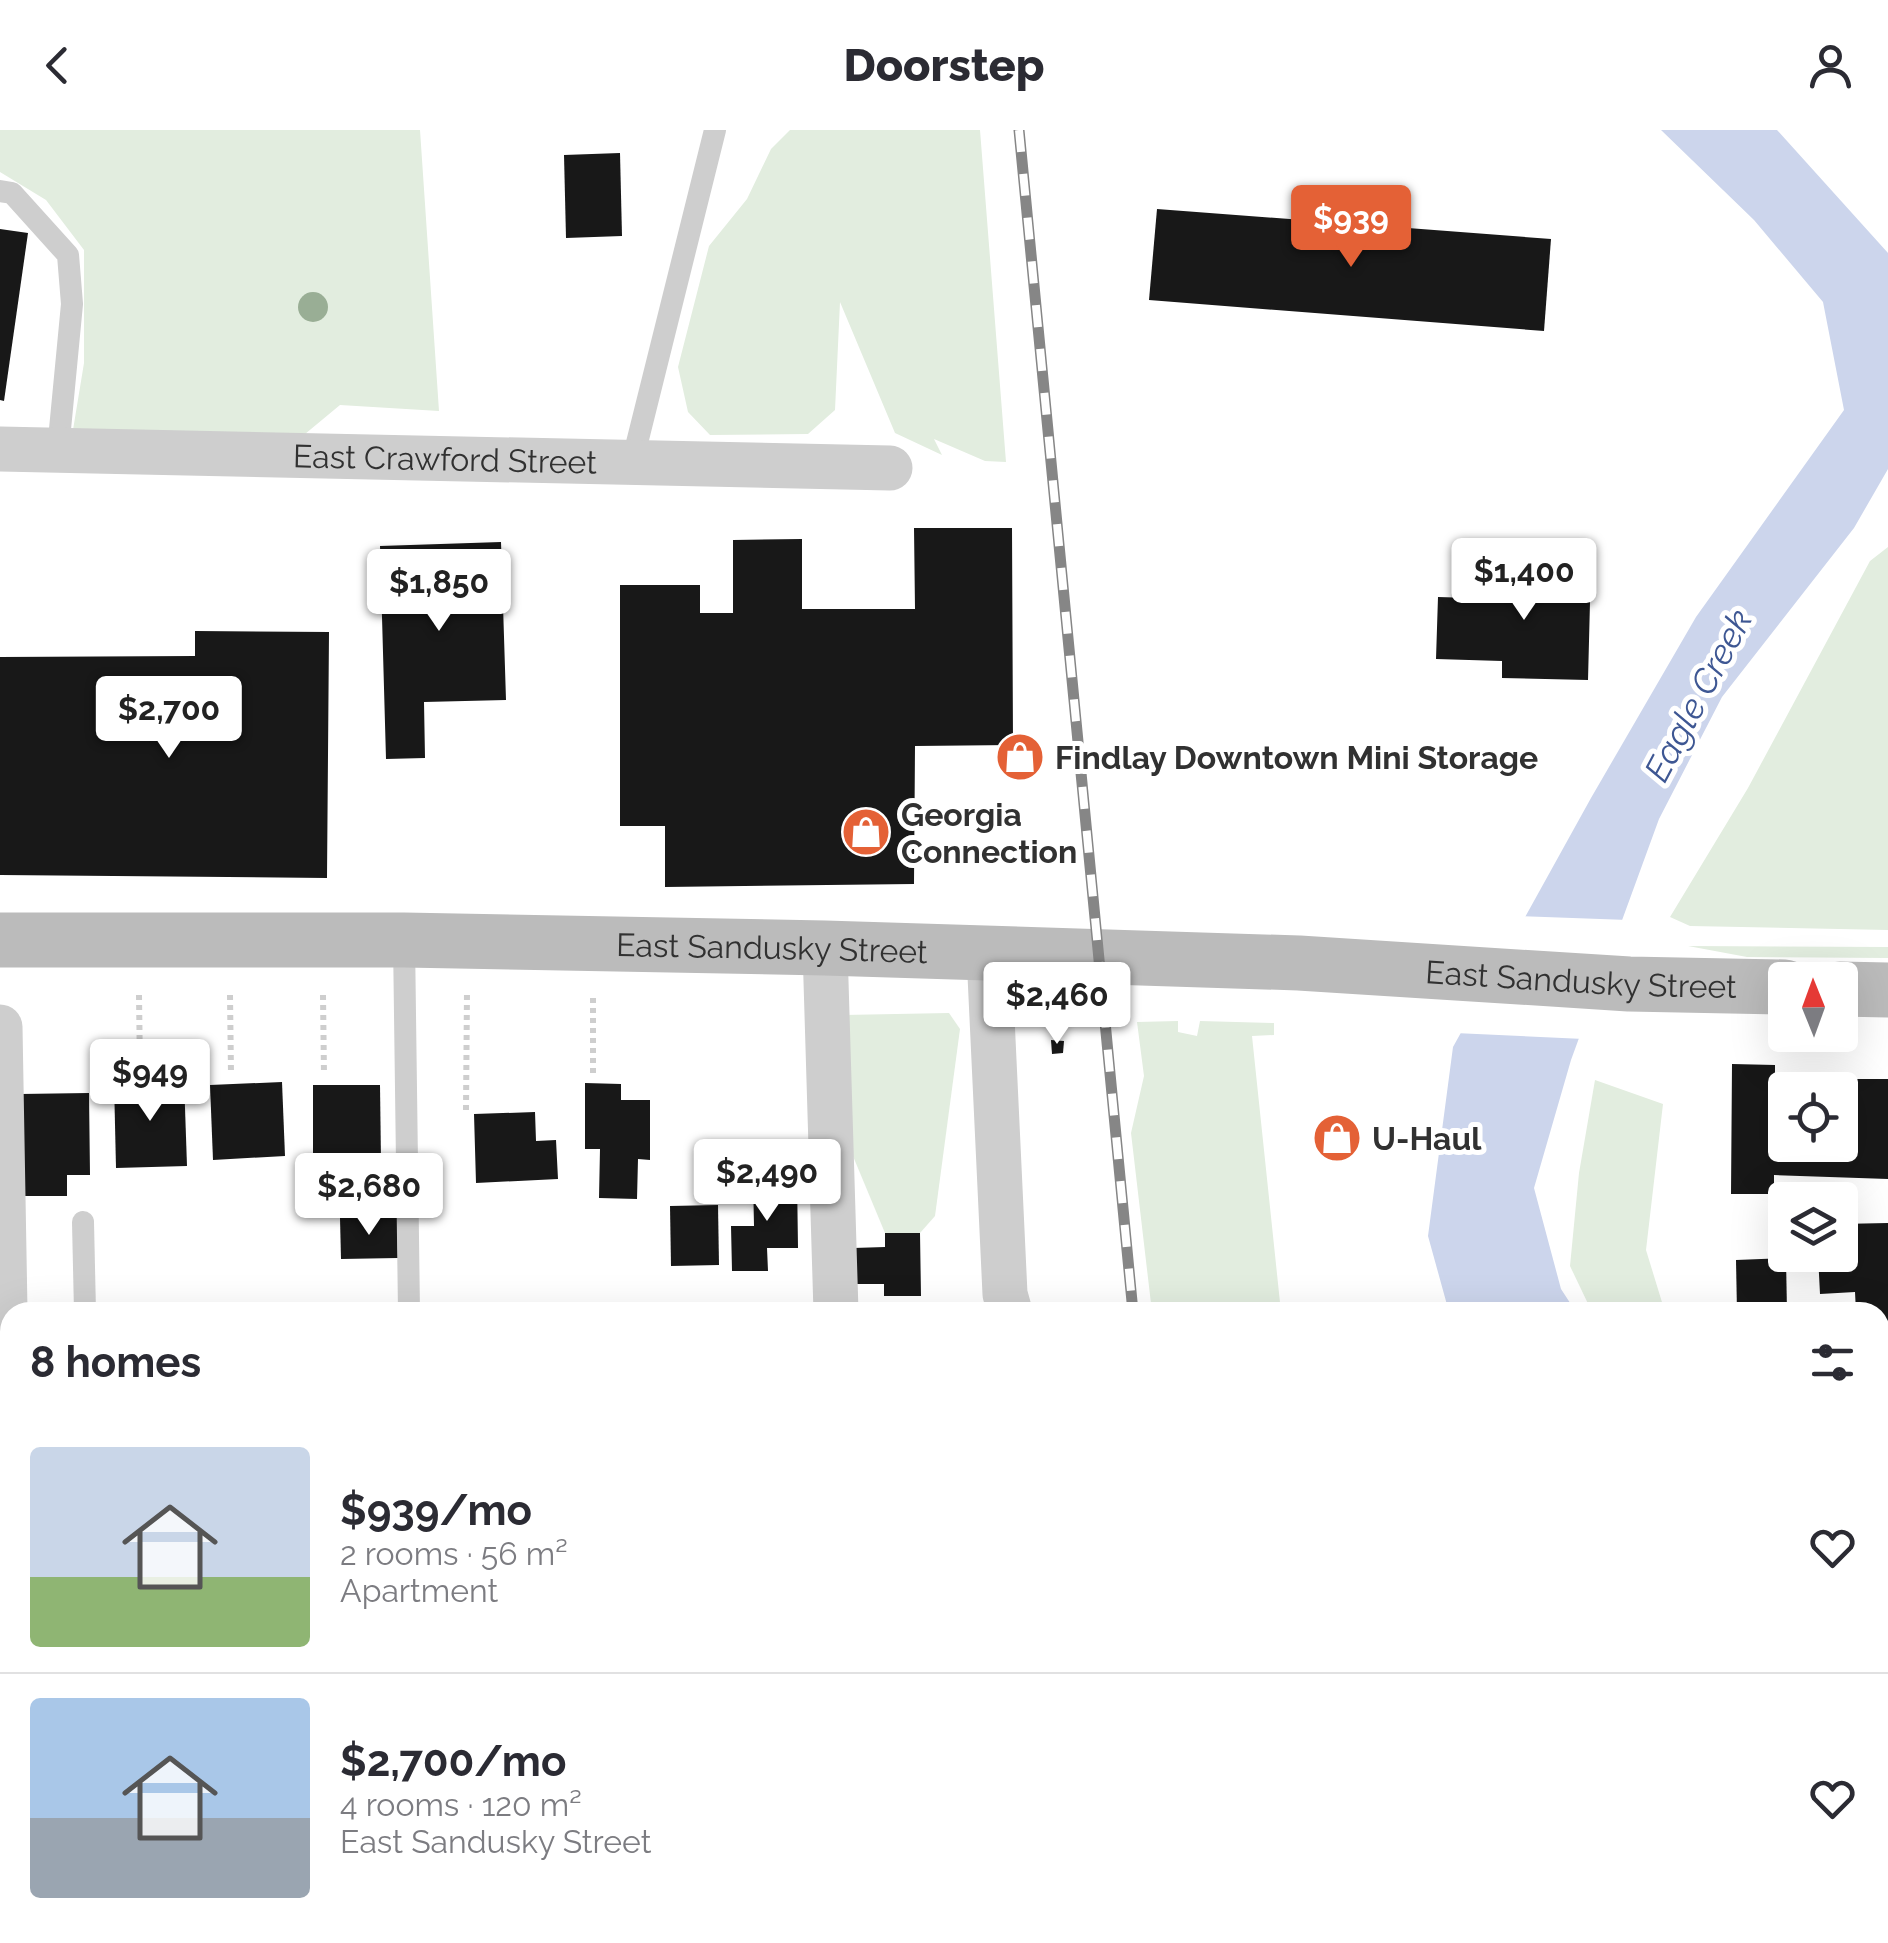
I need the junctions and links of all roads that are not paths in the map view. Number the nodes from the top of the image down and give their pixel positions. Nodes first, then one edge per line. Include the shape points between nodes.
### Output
1 (715, 130) edge
2 (0, 191) edge
3 (0, 450) edge
4 (58, 450) junction
5 (632, 463) junction
6 (890, 468) dead end
7 (0, 940) edge
8 (404, 940) junction
9 (825, 948) junction
10 (988, 954) junction
11 (1768, 987) edge
12 (1858, 989) edge
13 (1888, 990) edge
14 (0, 1027) edge
15 (83, 1222) dead end
16 (4, 1302) edge
17 (85, 1302) edge
18 (409, 1302) edge
19 (836, 1302) edge
20 (1007, 1302) edge

1 - 5 lane
2 - 4 lane via 12,194 68,256 72,304
3 - 4 street, East Crawford Street
4 - 5 street, East Crawford Street
5 - 6 street, East Crawford Street
7 - 8 main road, East Sandusky Street
8 - 9 main road, East Sandusky Street
8 - 18 lane
9 - 10 main road, East Sandusky Street
9 - 19 street
10 - 11 main road, East Sandusky Street
10 - 20 street
12 - 13 main road
14 - 16 street
15 - 17 lane

